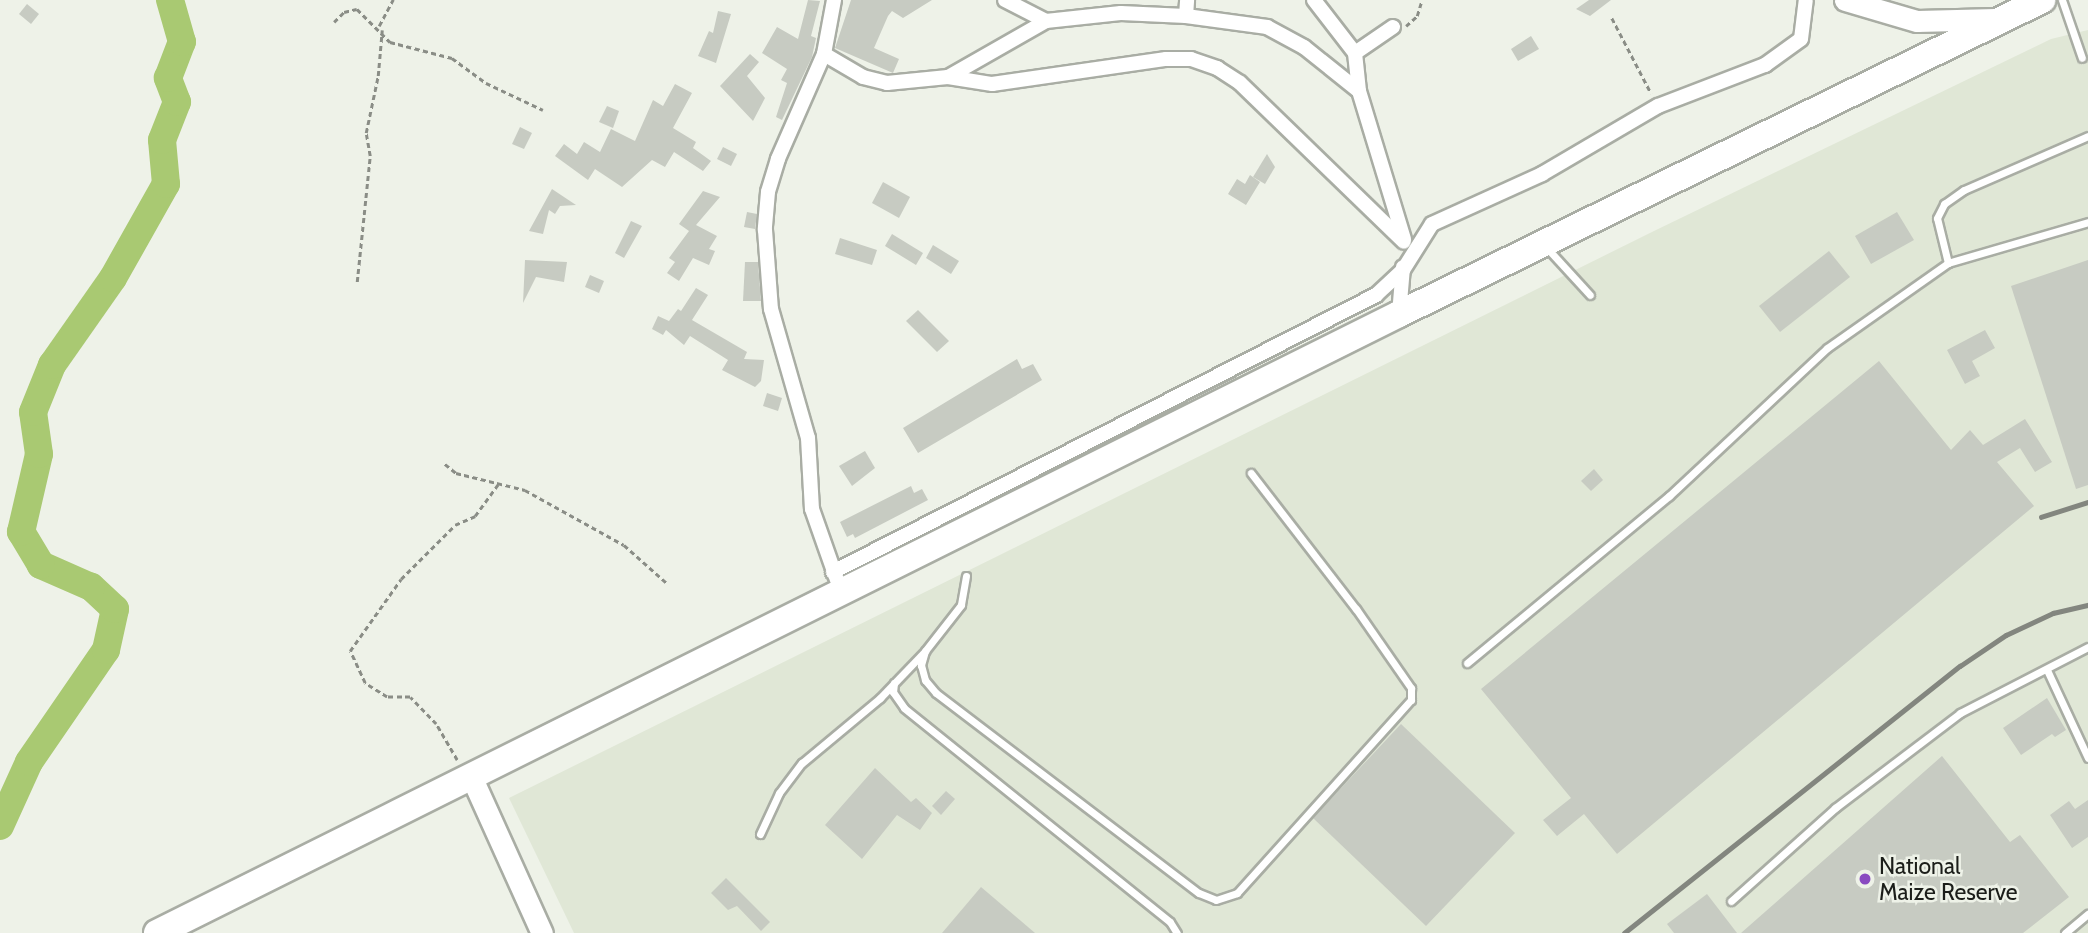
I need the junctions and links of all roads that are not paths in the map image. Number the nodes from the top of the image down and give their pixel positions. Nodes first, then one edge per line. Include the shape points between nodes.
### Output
1 (834, 0) edge
2 (1005, 0) edge
3 (1187, 0) edge
4 (1806, 0) edge
5 (1844, 0) edge
6 (2042, 0) edge
7 (2062, 0) edge
8 (1317, 1) edge
9 (1186, 16) junction
10 (1996, 19) junction
11 (1046, 21) junction
12 (1393, 27) road end
13 (1355, 53) junction
14 (824, 54) junction
15 (2082, 58) dead end
16 (948, 77) junction
17 (1359, 91) junction
18 (2088, 136) edge
19 (2088, 222) edge
20 (1404, 242) junction
21 (1542, 243) junction
22 (1948, 263) junction
23 (1403, 270) junction
24 (1590, 295) dead end
25 (1399, 314) junction
26 (1251, 473) dead end
27 (966, 576) dead end
28 (838, 582) junction
29 (2088, 647) edge
30 (925, 651) junction
31 (1467, 663) dead end
32 (2047, 670) junction
33 (894, 683) junction
34 (2088, 758) edge
35 (471, 776) junction
36 (760, 834) dead end
37 (1731, 901) dead end
38 (2088, 914) edge
39 (157, 933) edge
40 (542, 933) edge
41 (1177, 933) edge
42 (2065, 933) edge

1 - 14 street
2 - 11 street
3 - 9 street
4 - 23 street via 1801,39 1765,65 1658,106 1542,174 1432,224
5 - 10 street via 1917,21
6 - 10 highway
7 - 15 lane
8 - 13 street
9 - 11 street via 1121,13
9 - 17 street via 1266,27 1304,47
10 - 21 highway
11 - 16 street
12 - 13 street
13 - 17 street
14 - 16 street via 863,77 887,83
14 - 28 street via 778,159 768,192 765,242 771,309 808,438 812,509
16 - 20 street via 992,84 1166,59 1191,59 1217,68 1240,83
17 - 20 street
18 - 22 lane via 1964,190 1944,204 1937,218
19 - 22 lane
20 - 23 street
21 - 24 lane
21 - 25 highway
22 - 31 lane via 1827,348 1669,496
23 - 25 street
23 - 28 street via 1376,295
25 - 28 highway
26 - 30 lane via 1364,620 1411,688 1411,700 1237,893 1216,900 1199,893 1034,771 925,680 921,665
27 - 30 lane via 953,619
28 - 35 highway
29 - 32 lane
30 - 33 lane
32 - 34 lane
32 - 37 lane via 1960,713 1835,808
33 - 36 lane via 802,763 779,793
33 - 41 lane via 893,692 904,708 1170,922
35 - 39 highway
35 - 40 street
38 - 42 lane

